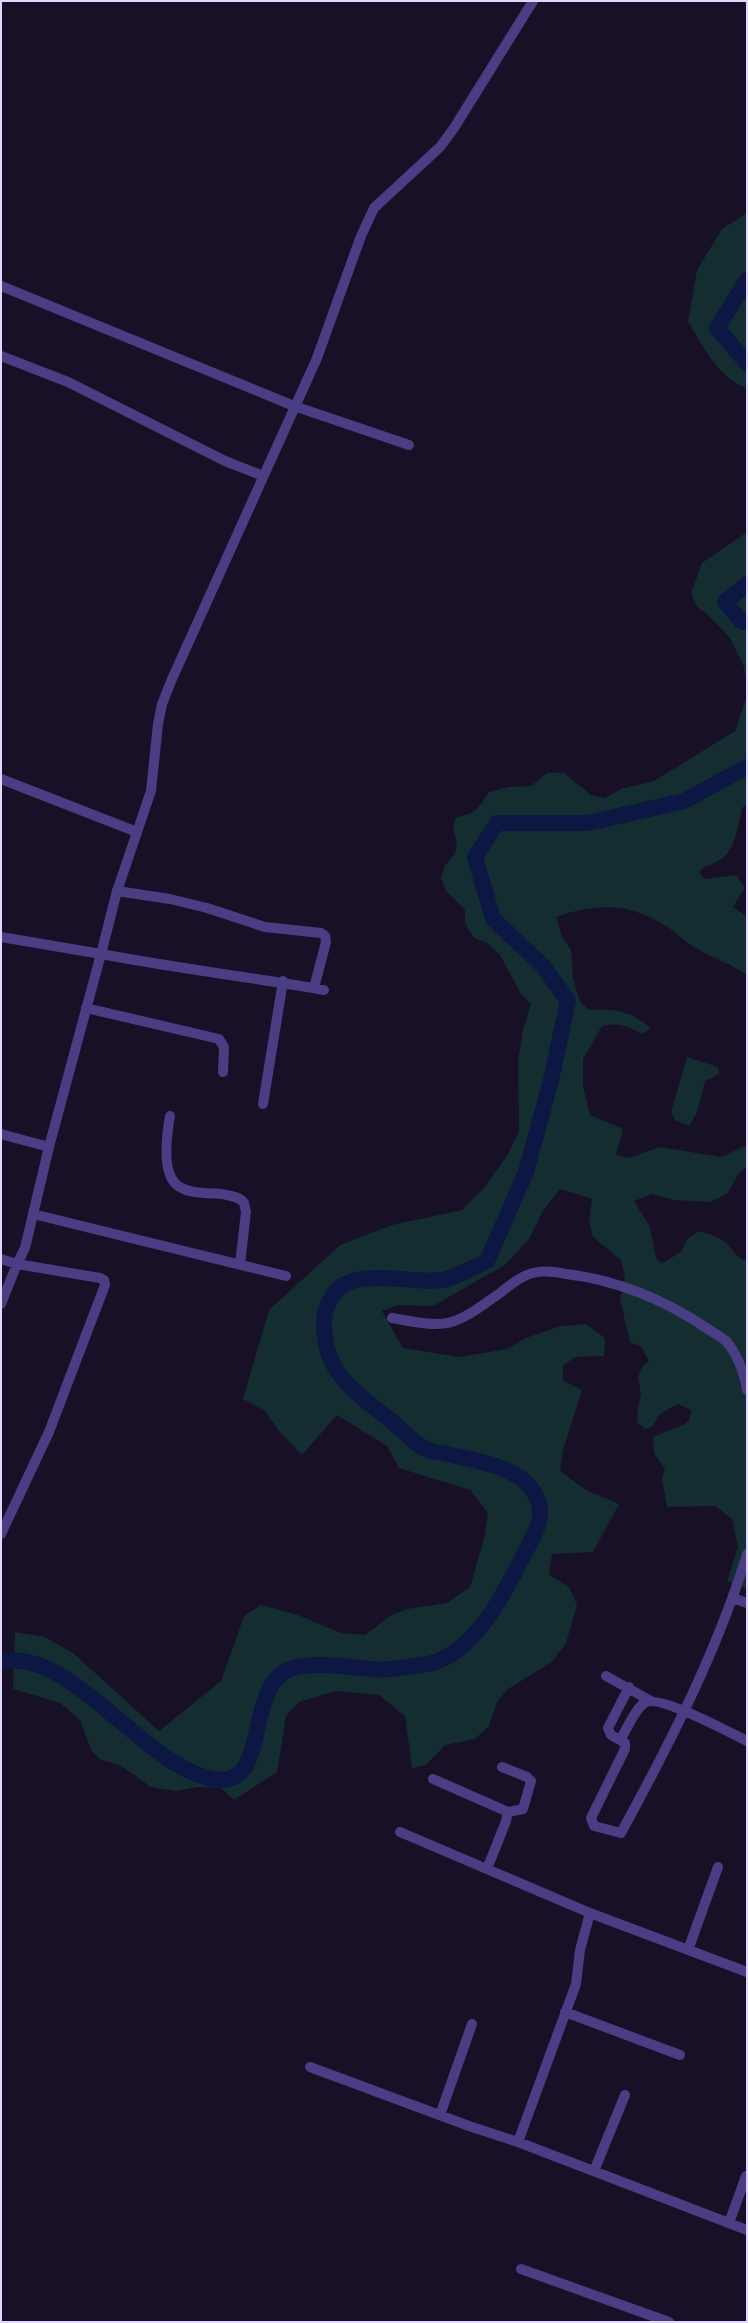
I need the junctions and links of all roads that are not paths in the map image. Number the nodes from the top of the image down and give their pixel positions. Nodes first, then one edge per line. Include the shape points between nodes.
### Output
1 (533, 1) edge
2 (1, 286) edge
3 (1, 356) edge
4 (294, 406) junction
5 (409, 445) dead end
6 (263, 476) junction
7 (1, 779) edge
8 (137, 832) junction
9 (117, 890) junction
10 (1, 937) edge
11 (101, 954) junction
12 (282, 981) junction
13 (86, 1008) junction
14 (223, 1072) dead end
15 (263, 1104) dead end
16 (170, 1116) dead end
17 (1, 1134) edge
18 (49, 1146) junction
19 (33, 1214) junction
20 (1, 1259) edge
21 (17, 1264) junction
22 (240, 1264) junction
23 (286, 1276) dead end
24 (1, 1304) edge
25 (392, 1318) dead end
26 (747, 1390) edge
27 (1, 1534) edge
28 (747, 1554) edge
29 (733, 1598) junction
30 (747, 1603) edge
31 (606, 1676) dead end
32 (629, 1687) junction
33 (651, 1701) junction
34 (684, 1711) junction
35 (620, 1740) junction
36 (747, 1741) edge
37 (502, 1767) dead end
38 (433, 1779) dead end
39 (508, 1812) junction
40 (400, 1832) dead end
41 (718, 1867) dead end
42 (487, 1869) junction
43 (590, 1913) junction
44 (688, 1950) junction
45 (747, 1972) edge
46 (566, 2012) junction
47 (472, 2024) dead end
48 (680, 2055) dead end
49 (310, 2067) dead end
50 (625, 2095) dead end
51 (440, 2115) junction
52 (518, 2142) junction
53 (594, 2171) junction
54 (746, 2176) edge
55 (729, 2223) junction
56 (747, 2230) edge
57 (521, 2269) dead end
58 (662, 2321) edge

1 - 4 street via 440,147 374,208 360,236 317,358
2 - 4 street
3 - 6 street via 68,382 225,461
4 - 5 street
4 - 6 street
6 - 8 street via 162,704 151,791
7 - 8 street
8 - 9 street
9 - 11 street
9 - 12 street via 199,906 265,927 321,932 326,942 319,989
10 - 11 street
11 - 12 street via 158,965
11 - 13 street
12 - 15 street
13 - 14 street via 219,1039 224,1047
13 - 18 street
16 - 22 street via 166,1140 167,1158 171,1177 176,1185 186,1190 232,1196 244,1203 246,1212
17 - 18 street
18 - 19 street
19 - 21 street via 25,1248
19 - 22 street
20 - 21 street
21 - 24 street
21 - 27 street via 100,1278 105,1285 49,1432
22 - 23 street
25 - 26 street via 442,1326 457,1322 534,1272 549,1271 583,1276 624,1286 658,1300 726,1341 743,1370
28 - 29 street
29 - 30 street
29 - 34 street via 705,1669
31 - 32 street
32 - 33 street
32 - 35 street via 608,1728 611,1736
33 - 34 street
33 - 35 street via 641,1706
34 - 35 street via 621,1833 599,1828 591,1823 593,1813 624,1749 624,1743
34 - 36 street
37 - 39 street via 531,1781 523,1809
38 - 39 street
39 - 42 street
40 - 42 street
41 - 44 street
42 - 43 street
43 - 44 street
43 - 46 street via 580,1950 576,1984
44 - 45 street
46 - 48 street
46 - 52 street
47 - 51 street
49 - 51 street
50 - 53 street
51 - 52 street
52 - 53 street
53 - 55 street
54 - 55 street
55 - 56 street
57 - 58 street

